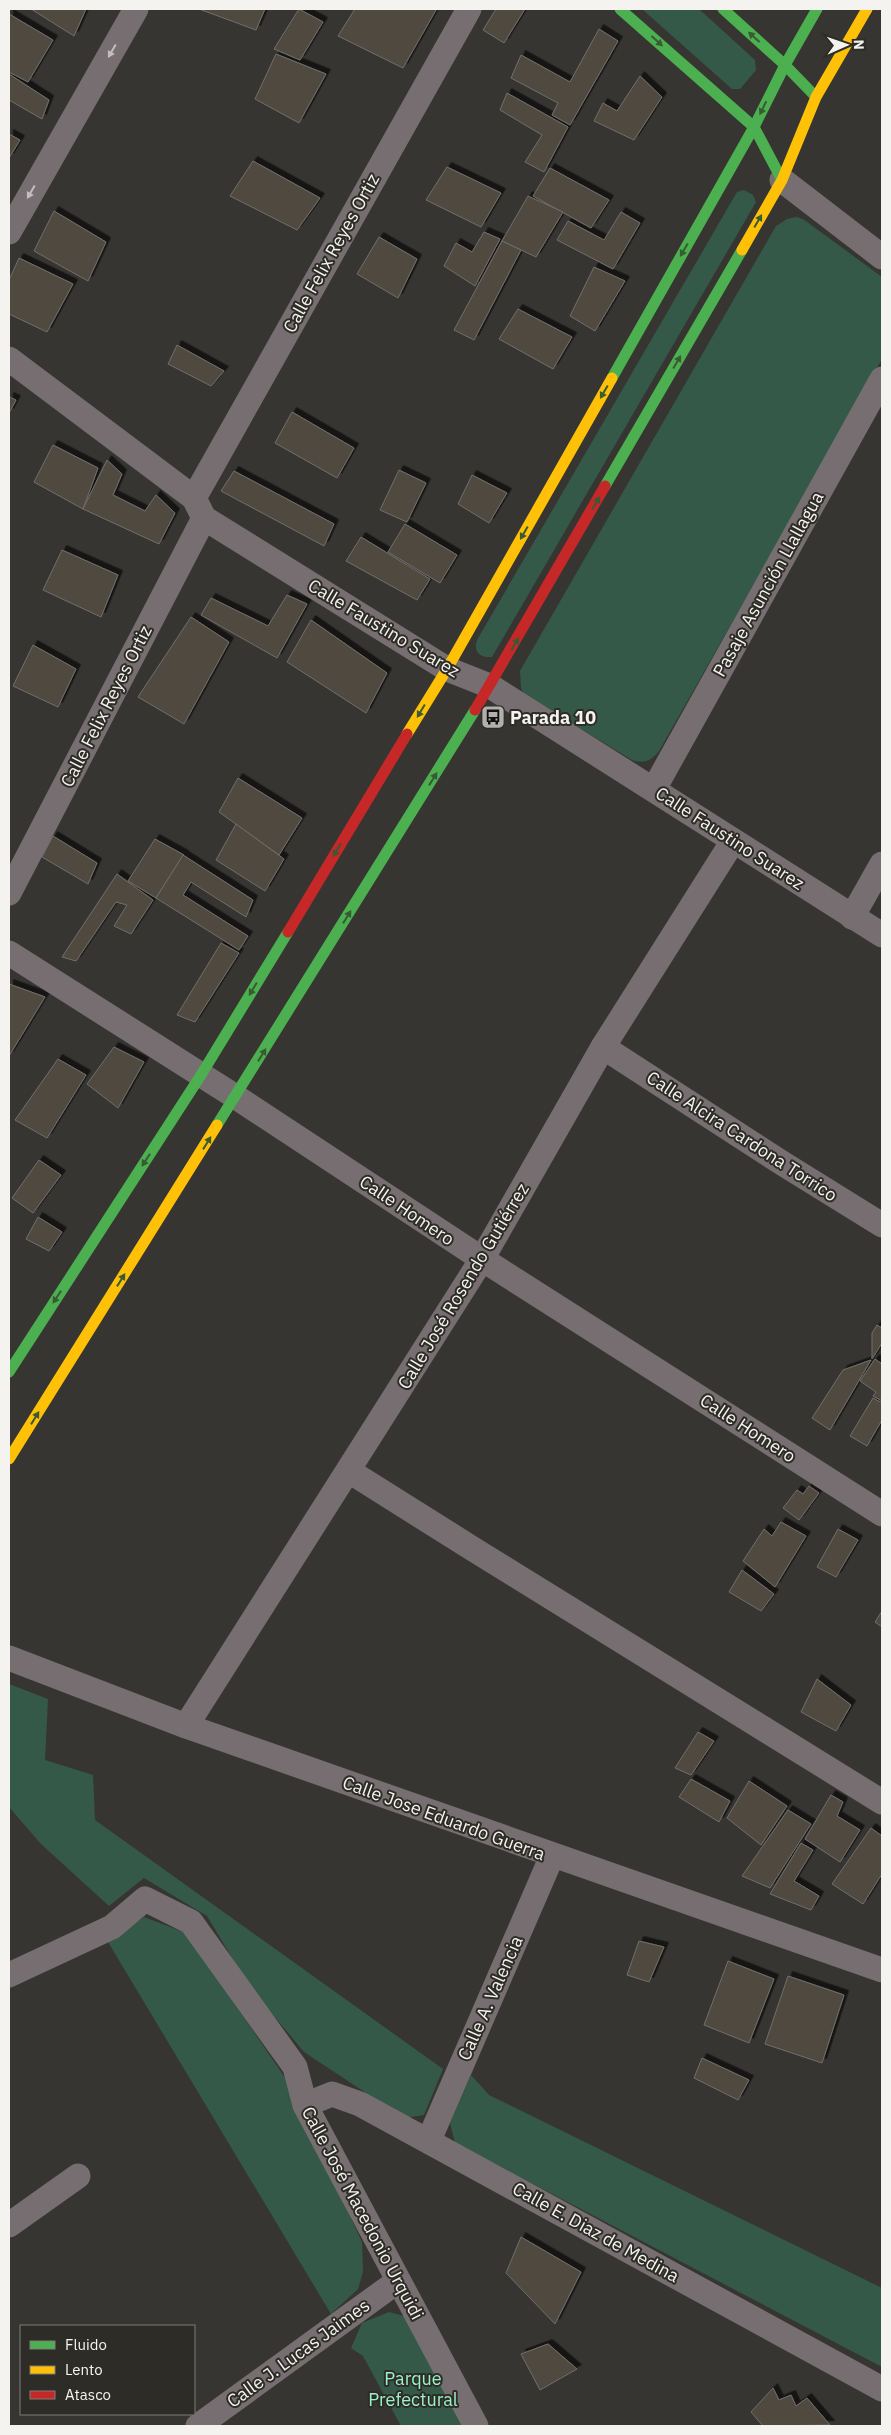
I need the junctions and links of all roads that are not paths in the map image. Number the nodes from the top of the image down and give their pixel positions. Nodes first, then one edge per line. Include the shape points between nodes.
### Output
1 (136, 9) edge
2 (469, 9) edge
3 (620, 9) edge
4 (723, 9) edge
5 (817, 9) edge
6 (867, 9) edge
7 (784, 64) junction
8 (816, 97) junction
9 (754, 127) junction
10 (782, 180) junction
11 (9, 232) edge
12 (882, 257) edge
13 (9, 359) edge
14 (882, 379) edge
15 (199, 508) junction
16 (446, 669) junction
17 (490, 686) junction
18 (654, 789) junction
19 (733, 841) junction
20 (882, 864) edge
21 (9, 893) edge
22 (852, 917) junction
23 (882, 935) edge
24 (9, 954) edge
25 (603, 1047) junction
26 (201, 1075) junction
27 (236, 1097) junction
28 (882, 1224) edge
29 (482, 1259) junction
30 (13, 1356) edge
31 (9, 1459) edge
32 (350, 1471) junction
33 (882, 1514) edge
34 (9, 1658) edge
35 (186, 1726) junction
36 (882, 1802) edge
37 (552, 1856) junction
38 (882, 1970) edge
39 (9, 1975) edge
40 (305, 2104) junction
41 (428, 2140) junction
42 (78, 2176) dead end
43 (9, 2226) edge
44 (398, 2280) junction
45 (882, 2389) edge
46 (198, 2426) edge
47 (476, 2426) edge

1 -> 11 street
2 - 15 street, Calle Felix Reyes Ortiz
3 -> 9 main road
7 -> 4 main road
5 - 7 main road
6 - 8 main road
7 - 8 main road
7 -> 9 main road
8 - 10 main road
9 - 10 main road
9 -> 16 main road
10 - 12 street
17 -> 10 main road
13 - 15 street, Calle Faustino Suarez
14 - 18 street, Pasaje Asunción Llallagua
15 - 16 street, Calle Faustino Suarez
15 - 21 street, Calle Felix Reyes Ortiz
16 - 17 street, Calle Faustino Suarez
16 -> 26 main road
17 - 18 street, Calle Faustino Suarez
27 -> 17 main road
18 - 19 street, Calle Faustino Suarez
19 - 22 street, Calle Faustino Suarez
19 - 25 street, Calle José Rosendo Gutiérrez
20 - 22 street
22 - 23 street, Calle Faustino Suarez
24 - 26 street, Calle Homero
25 - 28 street, Calle Alcira Cardona Torrico
25 - 29 street, Calle José Rosendo Gutiérrez
26 - 27 street, Calle Homero
26 -> 30 main road
27 - 29 street, Calle Homero
31 -> 27 main road
29 - 32 street, Calle José Rosendo Gutiérrez
29 - 33 street, Calle Homero
32 - 35 street, Calle José Rosendo Gutiérrez
32 - 36 street
34 - 35 street, Calle Jose Eduardo Guerra
35 - 37 street, Calle Jose Eduardo Guerra
37 - 38 street, Calle Jose Eduardo Guerra
37 - 41 street, Calle A. Valencia
39 - 40 street, Calle José Macedonio Urquidi via 112,1927 145,1899 191,1922 295,2067
40 - 41 street, Calle E. Diaz de Medina via 332,2094 360,2104
40 - 44 street, Calle José Macedonio Urquidi
41 - 45 street, Calle E. Diaz de Medina
42 - 43 street
44 - 46 street, Calle J. Lucas Jaimes
44 - 47 street, Calle José Macedonio Urquidi

